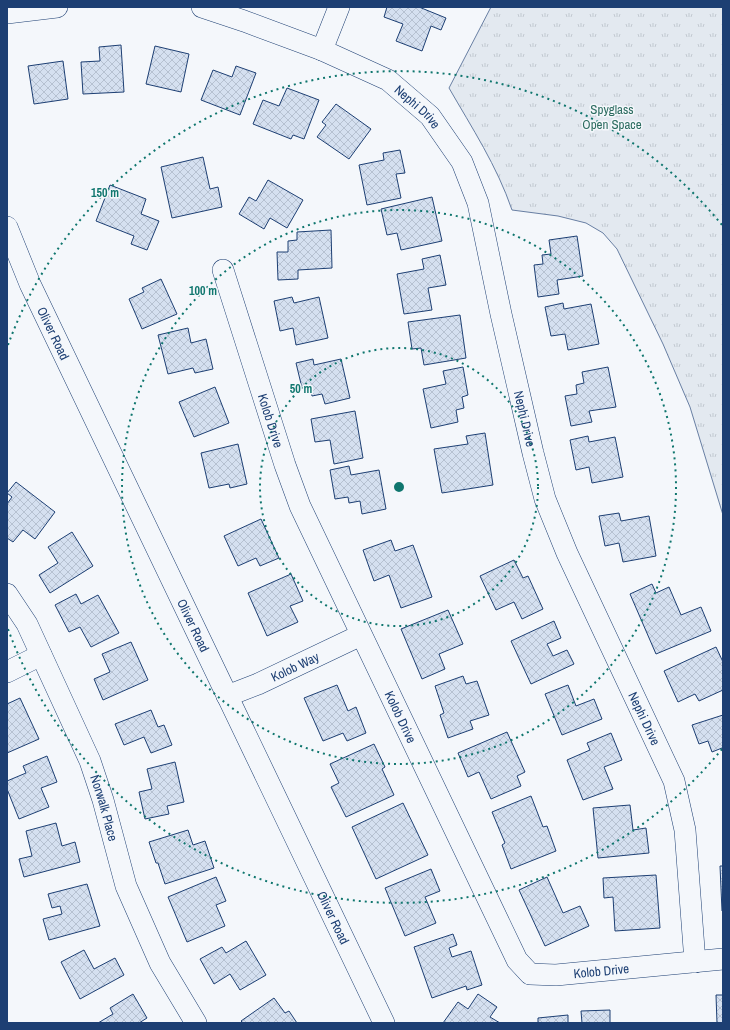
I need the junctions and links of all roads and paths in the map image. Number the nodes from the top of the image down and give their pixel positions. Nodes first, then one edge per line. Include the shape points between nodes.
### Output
1 (57, 7) edge
2 (202, 7) edge
3 (339, 7) edge
4 (7, 13) edge
5 (322, 50) junction
6 (7, 227) edge
7 (223, 270) dead end
8 (7, 594) edge
9 (361, 635) junction
10 (41, 655) junction
11 (7, 672) edge
12 (227, 696) junction
13 (723, 959) edge
14 (695, 962) junction
15 (196, 1023) edge
16 (384, 1023) edge

1 - 4 street
2 - 5 street, Nephi Drive
3 - 5 street
5 - 14 street, Nephi Drive via 388,80 430,116 462,162 478,203 501,314 545,499 566,553 674,780 685,830
6 - 12 street, Oliver Road via 30,284
7 - 9 street, Kolob Drive via 300,506
8 - 10 street, Norwalk Place via 27,624
9 - 12 street, Kolob Way
9 - 14 street, Kolob Drive via 517,960 530,974 556,975
10 - 11 street
10 - 15 street, Norwalk Place via 90,761 104,800 126,886 160,964
12 - 16 street, Oliver Road
13 - 14 street, Kolob Drive

